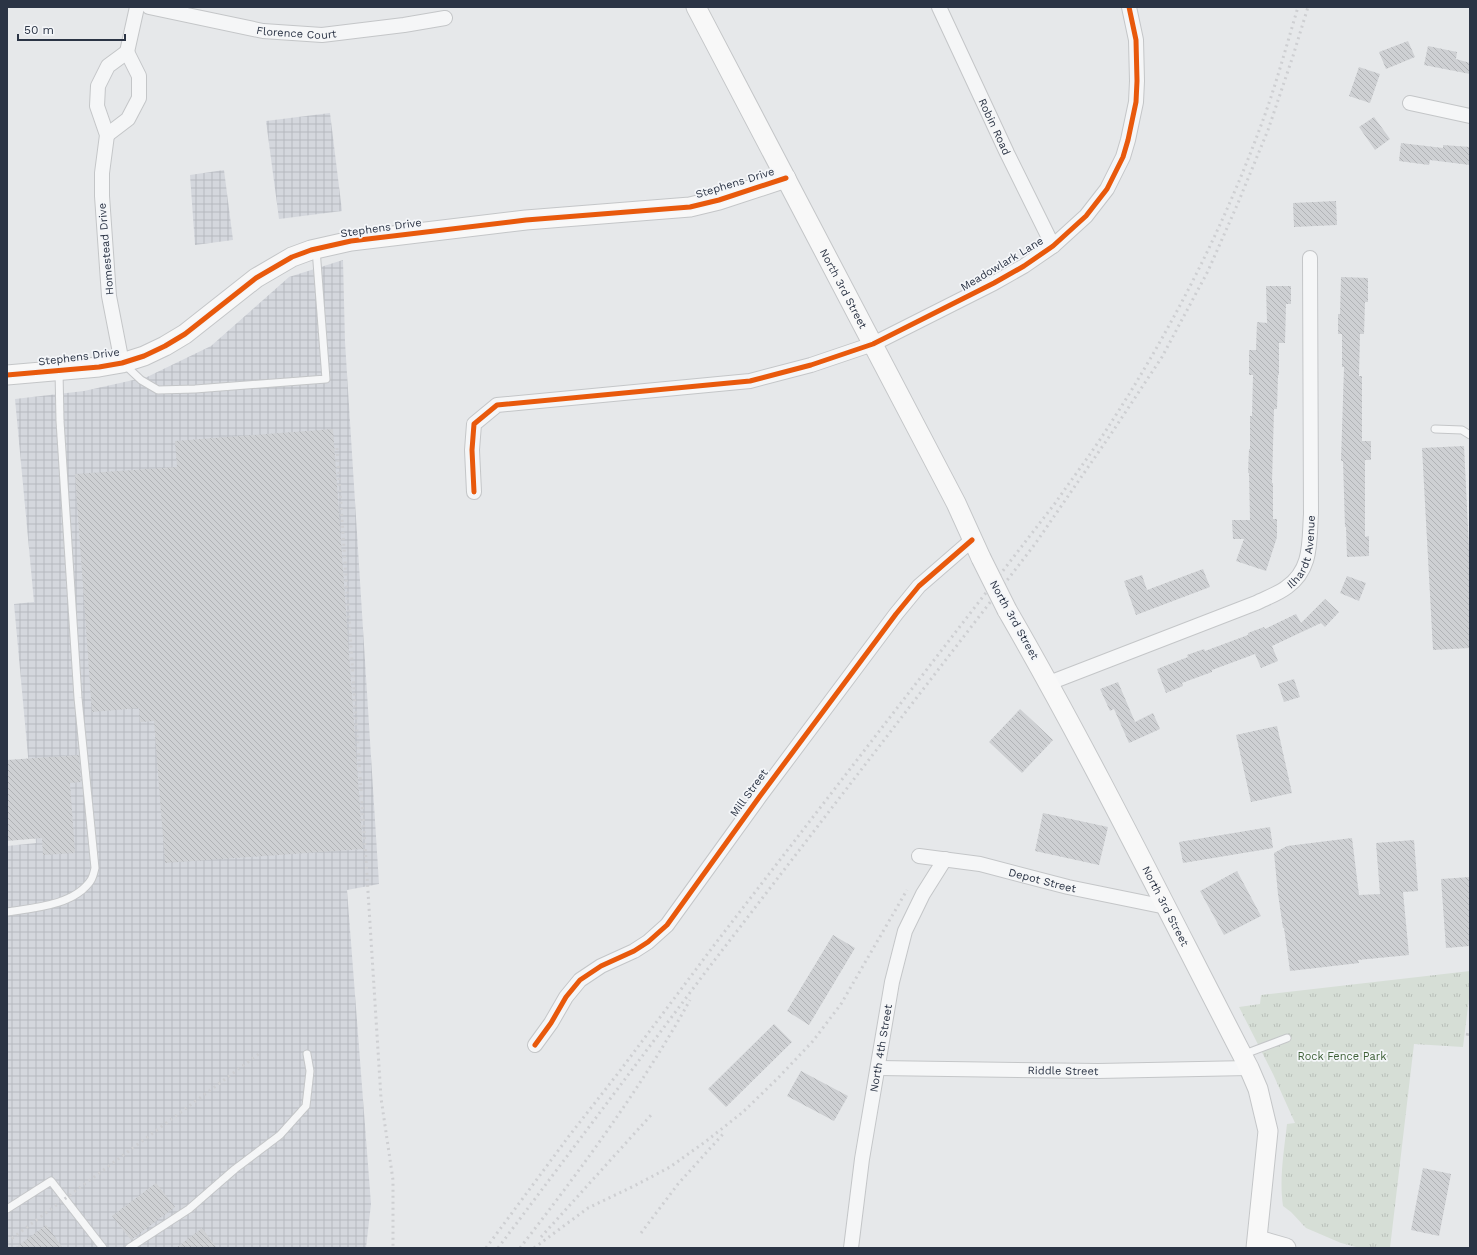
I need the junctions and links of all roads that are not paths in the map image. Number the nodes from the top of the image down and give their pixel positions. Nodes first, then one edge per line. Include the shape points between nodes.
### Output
1 (137, 7) edge
2 (149, 7) edge
3 (696, 7) edge
4 (939, 7) edge
5 (1129, 7) edge
6 (445, 18) dead end
7 (127, 52) junction
8 (1410, 103) dead end
9 (1470, 116) edge
10 (107, 135) junction
11 (786, 178) junction
12 (1053, 246) junction
13 (316, 249) junction
14 (1310, 258) dead end
15 (873, 344) junction
16 (122, 363) junction
17 (59, 371) junction
18 (7, 375) edge
19 (1435, 429) dead end
20 (1470, 435) edge
21 (474, 492) dead end
22 (972, 540) junction
23 (1049, 683) junction
24 (919, 856) dead end
25 (945, 859) junction
26 (1166, 907) junction
27 (7, 912) edge
28 (1287, 1038) dead end
29 (535, 1045) dead end
30 (307, 1054) dead end
31 (1245, 1062) junction
32 (878, 1068) junction
33 (7, 1209) edge
34 (1257, 1244) edge
35 (103, 1248) edge
36 (129, 1248) edge
37 (850, 1248) edge
38 (1286, 1248) edge

1 - 7 street
2 - 6 street, Florence Court via 263,31 322,35
3 - 11 main road, North 3rd Street
4 - 12 street, Robin Road
5 - 12 street, Meadowlark Lane via 1136,40 1137,81 1136,102 1123,157 1107,189 1086,216
7 - 10 street, Homestead Drive via 108,66 98,86 97,106
7 - 10 street via 139,76 139,98 128,119
8 - 9 street
10 - 16 street, Homestead Drive via 102,196 109,296
11 - 13 main road, Stephens Drive via 690,207 526,220 351,241
11 - 15 main road, North 3rd Street
12 - 15 street, Meadowlark Lane via 994,283
13 - 16 main road, Stephens Drive via 292,257 256,278 172,342 144,356
13 - 16 lane via 326,378 158,390 141,380
14 - 23 street, Ilhardt Avenue via 1311,514 1309,554 1301,574 1286,588 1256,603
15 - 21 street, Meadowlark Lane via 811,365 750,381 497,405 474,424
15 - 22 main road, North 3rd Street
16 - 17 main road, Stephens Drive
17 - 18 main road, Stephens Drive
17 - 27 lane via 77,683 95,868 92,879 83,890 72,897 42,907
19 - 20 lane via 1462,430
22 - 23 main road, North 3rd Street, bridge via 1007,610
22 - 29 street, Mill Street via 919,586 896,614 667,925 634,951 601,966 580,980
23 - 26 main road, North 3rd Street
24 - 25 street, Depot Street
25 - 26 street, Depot Street via 980,864 1068,887
25 - 32 street, North 4th Street via 923,894 905,931 892,982
26 - 31 main road, North 3rd Street
28 - 31 lane
30 - 36 lane via 310,1071 306,1106 280,1135 189,1209
31 - 32 street, Riddle Street via 1098,1071
31 - 34 main road, North 3rd Street via 1258,1089 1268,1131
32 - 37 street, North 4th Street
33 - 35 lane via 51,1181
34 - 38 main road

